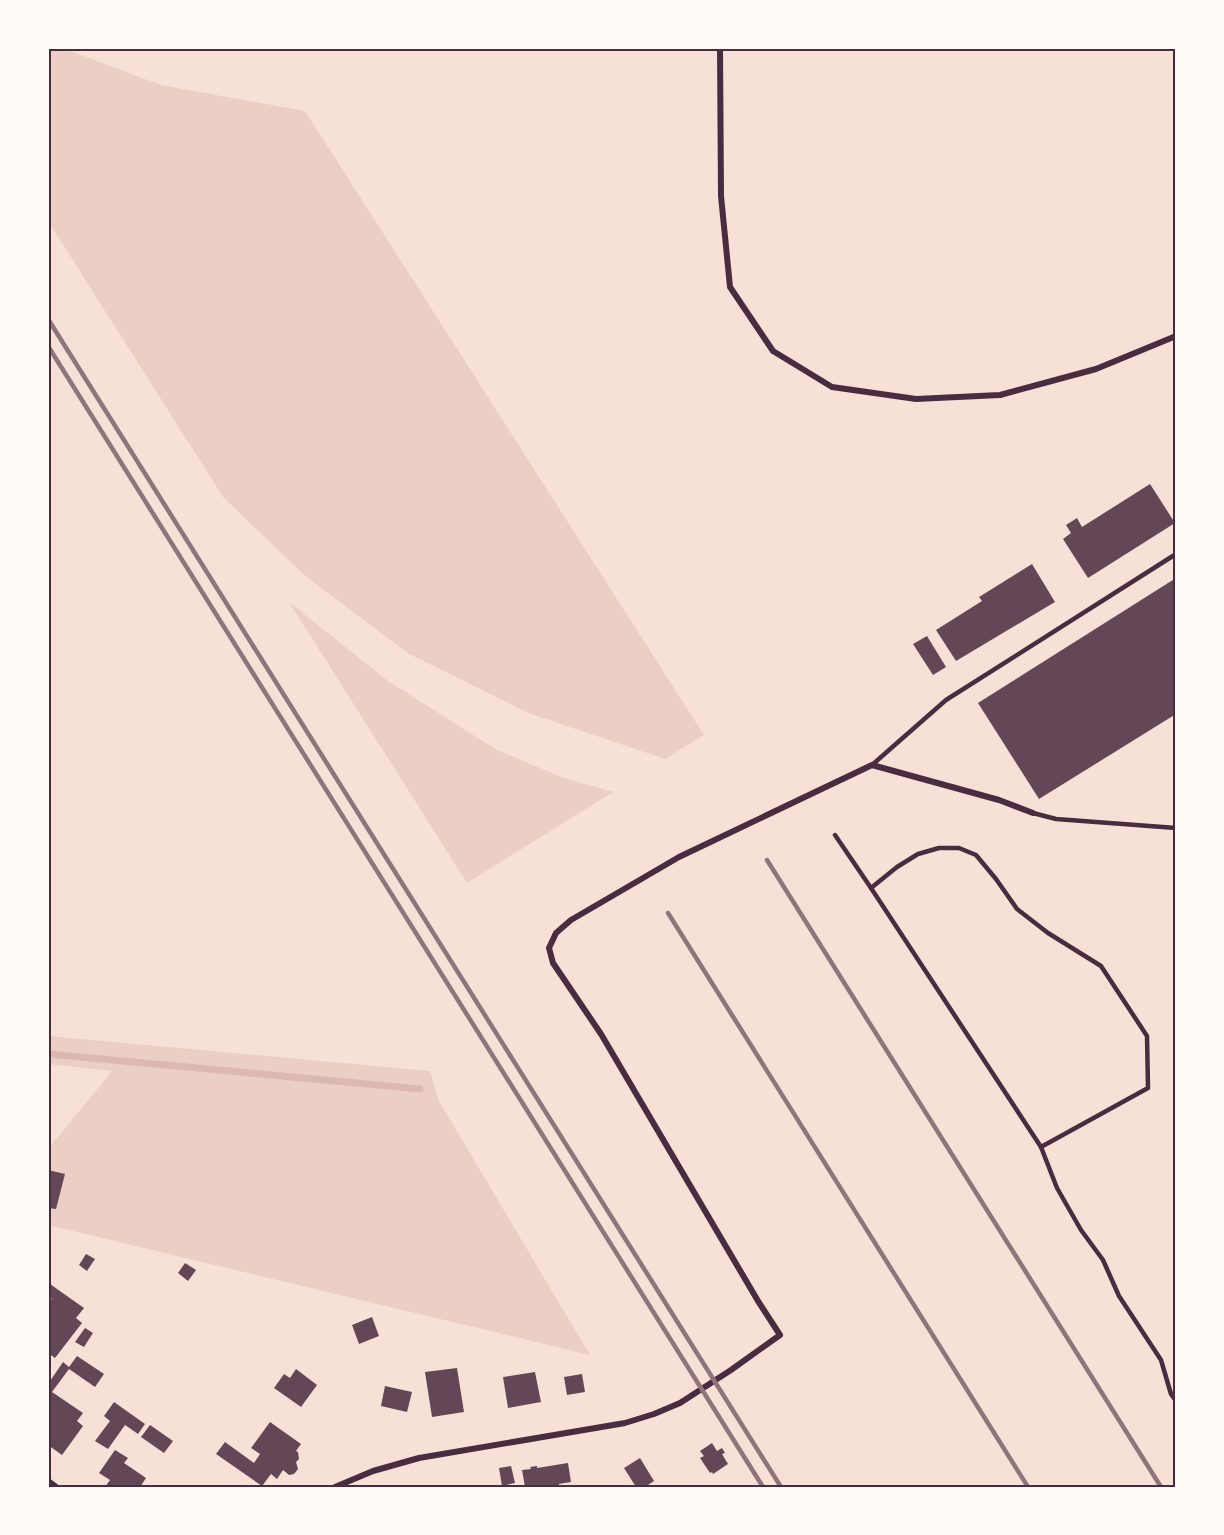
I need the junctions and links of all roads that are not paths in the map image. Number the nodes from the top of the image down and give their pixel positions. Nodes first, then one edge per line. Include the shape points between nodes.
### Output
1 (720, 48) edge
2 (1176, 336) edge
3 (1176, 554) edge
4 (872, 765) junction
5 (1033, 813) joint
6 (1176, 828) edge
7 (835, 835) dead end
8 (872, 888) junction
9 (1041, 1147) junction
10 (1176, 1401) edge
11 (48, 1481) edge
12 (56, 1487) edge
13 (335, 1487) edge

1 - 2 street via 720,196 730,287 773,351 832,387 916,399 1000,394 1096,369
3 - 4 lane via 946,700
4 - 5 street
4 - 13 street via 679,857 571,920 556,933 549,948 553,963 601,1034 780,1335 687,1398 654,1414 625,1423 418,1458
5 - 6 lane via 1056,819
7 - 8 lane
8 - 9 lane
8 - 9 lane via 918,854 959,848 975,855 1017,909 1101,966 1147,1036 1148,1088
9 - 10 lane via 1057,1188 1161,1360
11 - 12 street

